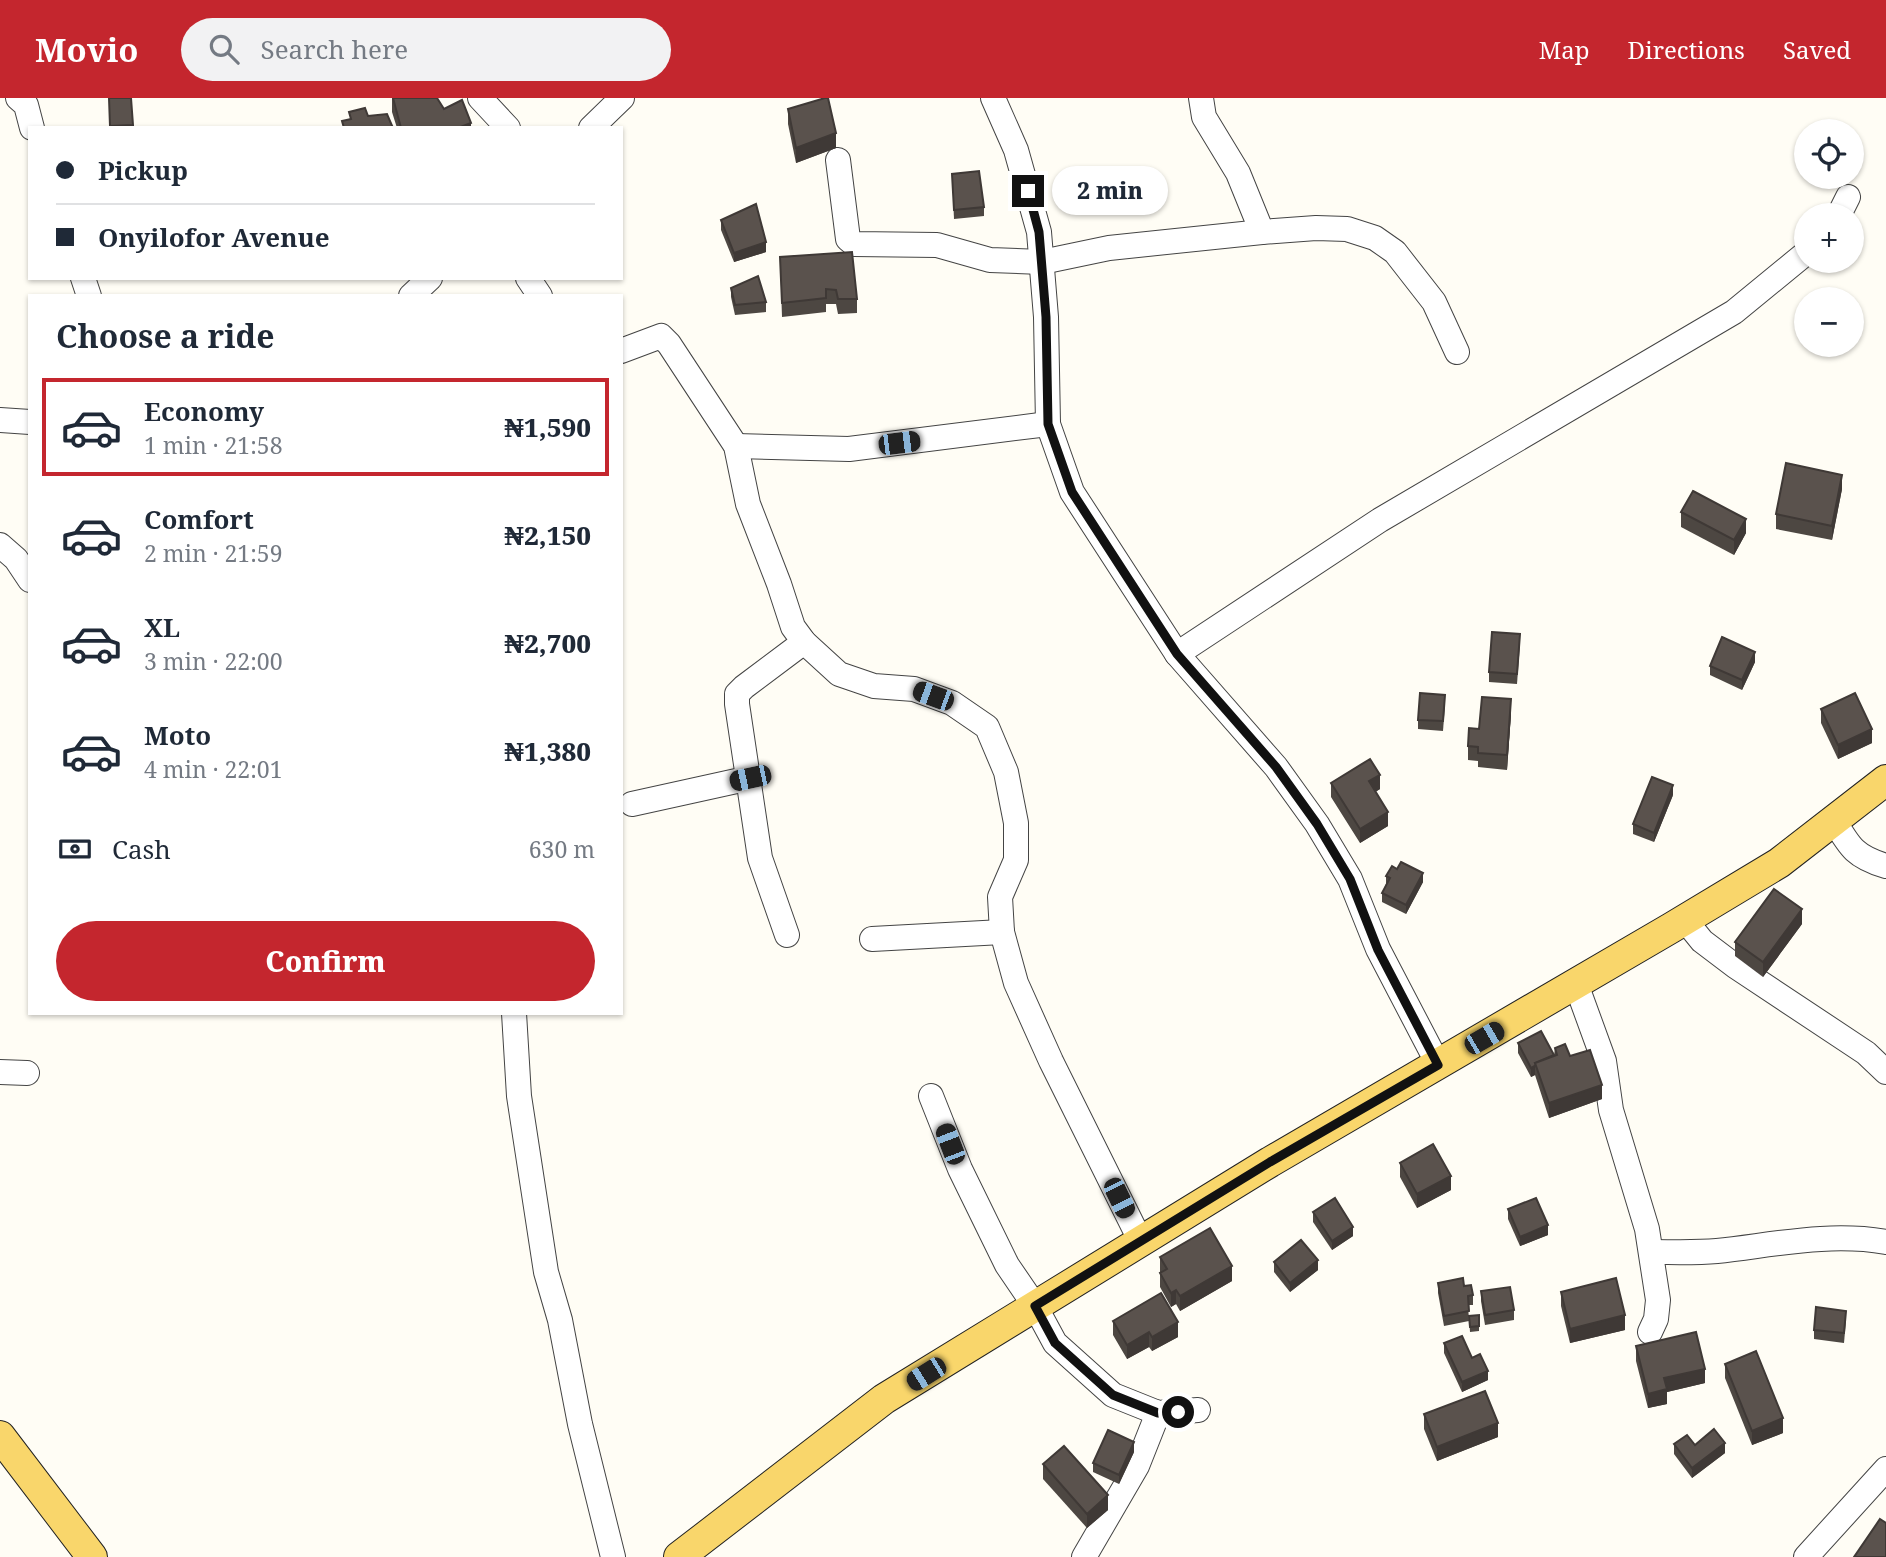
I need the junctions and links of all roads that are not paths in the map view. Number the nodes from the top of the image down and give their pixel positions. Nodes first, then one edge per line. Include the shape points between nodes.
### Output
1 (18, 98) edge
2 (480, 98) edge
3 (622, 98) edge
4 (993, 98) edge
5 (1201, 98) edge
6 (31, 126) edge
7 (506, 126) edge
8 (593, 126) edge
9 (838, 160) dead end
10 (1262, 232) junction
11 (1042, 262) junction
12 (1794, 263) edge
13 (428, 280) edge
14 (413, 294) edge
15 (623, 350) edge
16 (1457, 352) dead end
17 (0, 420) edge
18 (28, 422) edge
19 (1048, 424) junction
20 (736, 446) junction
21 (0, 545) edge
22 (28, 577) edge
23 (804, 642) junction
24 (1177, 654) junction
25 (750, 778) junction
26 (1886, 780) edge
27 (632, 804) dead end
28 (1835, 822) junction
29 (1886, 866) edge
30 (1685, 920) junction
31 (1002, 932) junction
32 (787, 935) dead end
33 (872, 939) dead end
34 (1576, 984) junction
35 (514, 1015) edge
36 (1438, 1065) junction
37 (0, 1072) edge
38 (1886, 1072) edge
39 (27, 1073) dead end
40 (931, 1096) dead end
41 (1140, 1241) junction
42 (1886, 1242) edge
43 (1651, 1252) junction
44 (1035, 1306) junction
45 (1650, 1332) dead end
46 (1198, 1410) dead end
47 (1158, 1413) junction
48 (0, 1436) edge
49 (1886, 1469) edge
50 (92, 1557) edge
51 (613, 1557) edge
52 (679, 1557) edge
53 (1084, 1557) edge
54 (1806, 1557) edge

1 - 6 street via 26,105
2 - 7 street
3 - 8 street
4 - 11 street via 1016,150 1039,232
5 - 10 street via 1204,117 1238,173
9 - 11 street via 848,239 854,244 937,245 990,260
10 - 11 street via 1109,248
10 - 16 street via 1347,229 1375,237 1395,252 1434,302
11 - 19 street
12 - 24 street via 1734,312 1380,520
13 - 14 street
15 - 20 street via 661,336
17 - 18 street
19 - 20 street via 849,449
19 - 24 street via 1072,492
20 - 23 street via 748,504 793,627
21 - 22 street
23 - 25 street via 737,694
23 - 31 street via 839,674 874,686 914,689 952,703 987,727 1006,772 1016,823 1016,860 1000,897
24 - 36 street via 1276,767 1317,824 1350,879 1378,950
25 - 27 street
25 - 32 street via 760,858
26 - 28 main road
28 - 29 street via 1859,856
28 - 30 main road via 1779,863
30 - 34 main road
30 - 38 street via 1702,942 1866,1053
31 - 33 street
31 - 41 street via 1016,982
34 - 36 main road
34 - 43 street via 1604,1061 1611,1110
35 - 51 street via 519,1097 546,1272
36 - 41 main road
37 - 39 street
40 - 44 street via 1007,1265
41 - 44 main road
42 - 43 street via 1810,1238 1714,1251
43 - 45 street via 1658,1300
44 - 47 street via 1055,1343 1113,1395
44 - 52 main road via 884,1399
46 - 47 street
47 - 53 street via 1137,1466
48 - 50 main road
49 - 54 street

